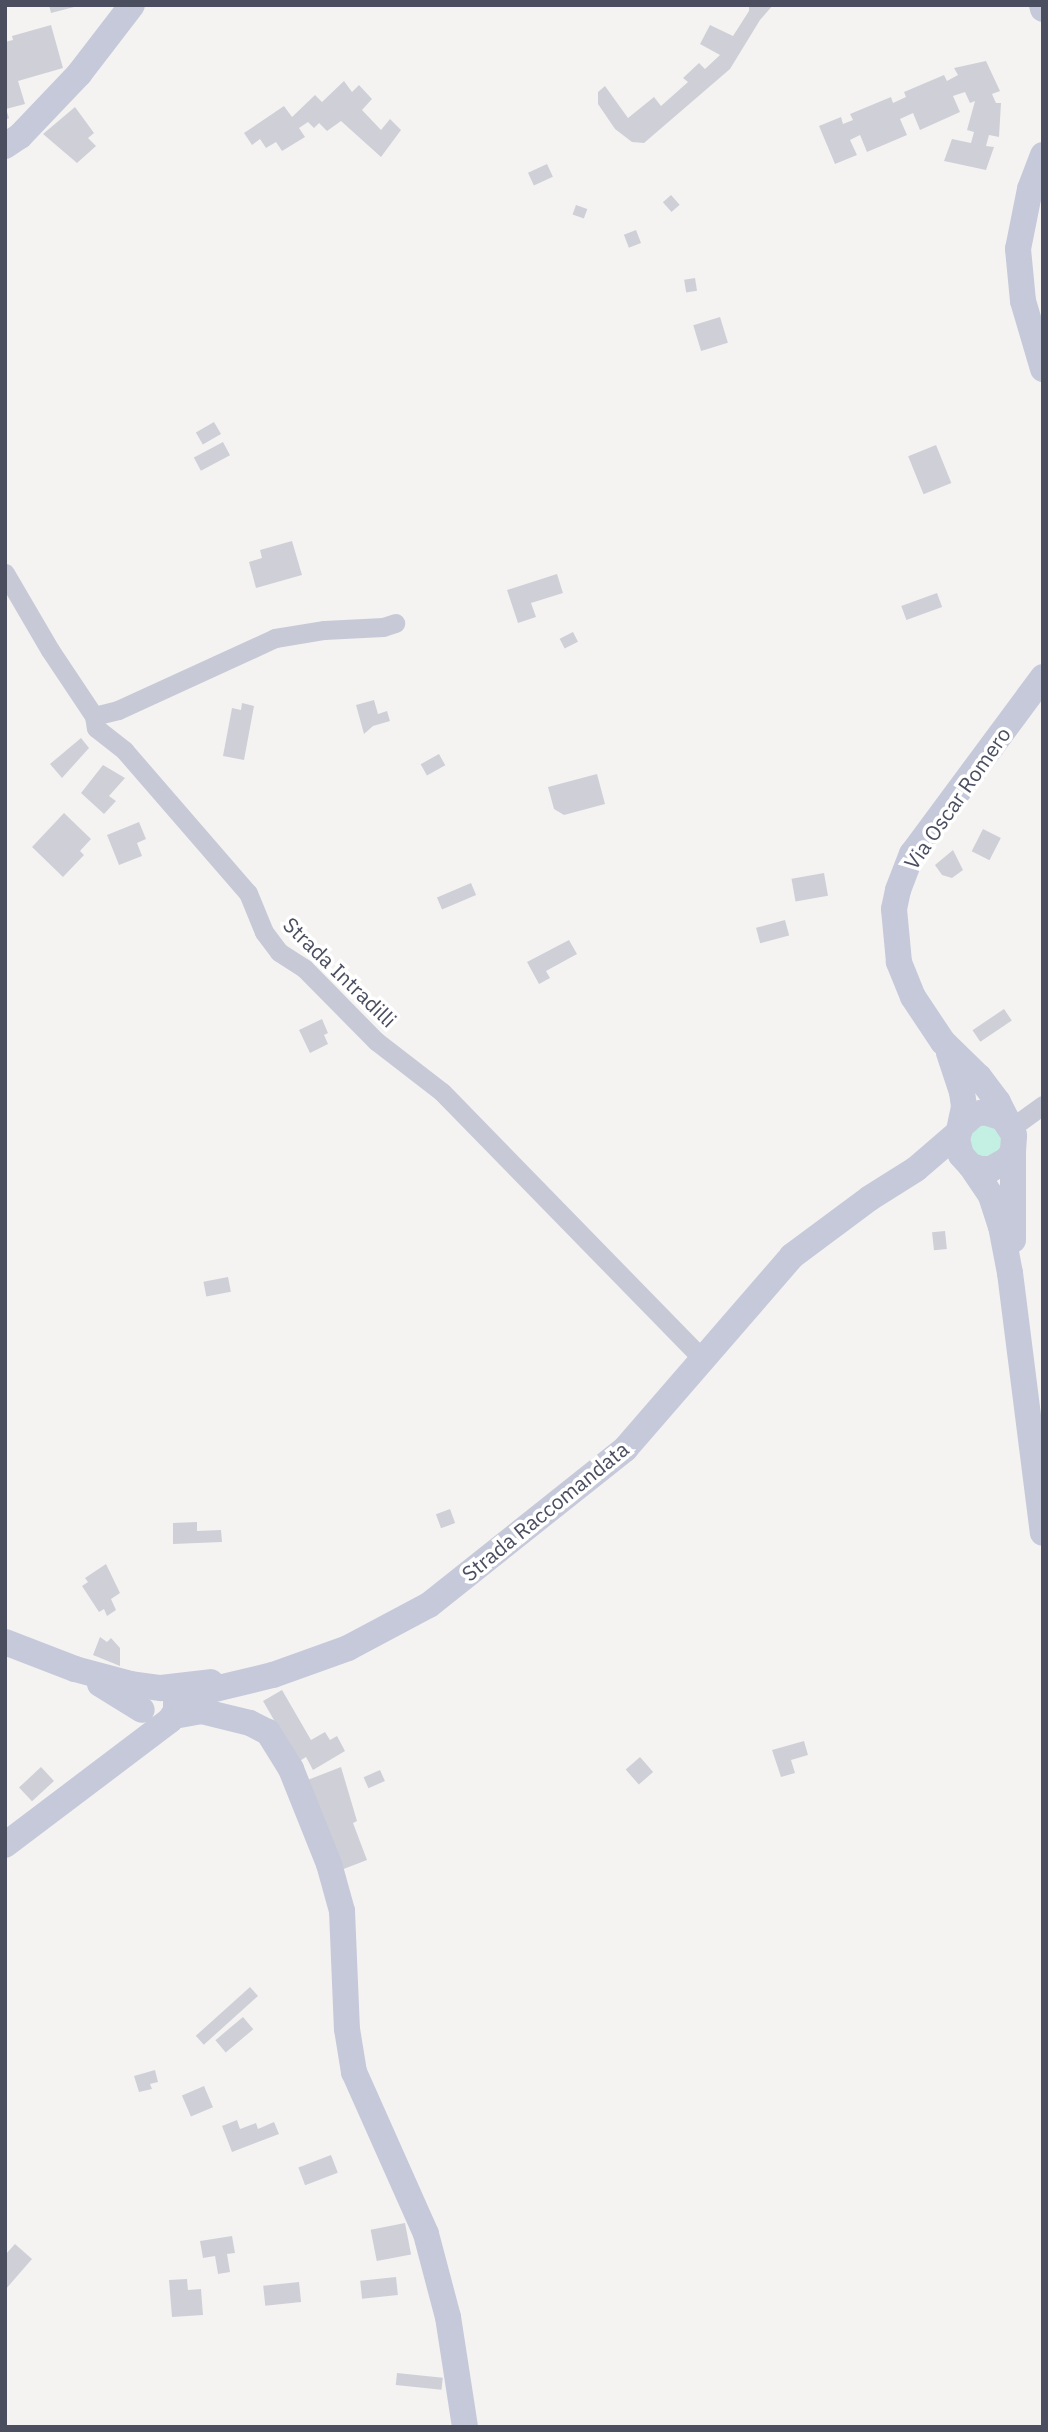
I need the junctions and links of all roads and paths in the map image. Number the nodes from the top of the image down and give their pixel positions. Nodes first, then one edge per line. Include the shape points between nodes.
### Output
1 (132, 5) edge
2 (5, 146) edge
3 (1043, 155) edge
4 (1043, 369) edge
5 (5, 573) edge
6 (395, 623) dead end
7 (1043, 677) edge
8 (94, 716) junction
9 (943, 1042) junction
10 (1043, 1105) edge
11 (960, 1129) junction
12 (1011, 1134) junction
13 (968, 1163) junction
14 (916, 1169) junction
15 (1010, 1273) junction
16 (703, 1359) junction
17 (1038, 1443) edge
18 (1043, 1533) edge
19 (5, 1642) edge
20 (75, 1669) junction
21 (255, 1679) junction
22 (159, 1688) junction
23 (142, 1711) junction
24 (173, 1716) junction
25 (125, 1753) junction
26 (5, 1845) edge
27 (466, 2427) edge

1 - 2 street via 79,74
3 - 4 street via 1018,250 1023,301
5 - 8 street, Strada Intradilli
6 - 8 street via 275,638 131,704
7 - 9 street, Via Oscar Romero via 912,854 898,890 894,933 898,962 913,998
8 - 16 street, Strada Intradilli via 96,727 124,750 248,893 264,932 279,952 304,968 376,1041 442,1092
9 - 11 street via 962,1092
9 - 12 street via 998,1102
10 - 12 street
11 - 12 street via 975,1114 985,1112 994,1114
11 - 13 street via 958,1147
11 - 14 street
12 - 13 street via 1000,1166 991,1169
12 - 15 street via 1014,1225
13 - 14 street via 948,1159
13 - 15 street via 996,1209
14 - 16 street, Strada Raccomandata via 792,1256
15 - 17 street
16 - 21 street, Strada Raccomandata via 625,1450 429,1605 348,1648
17 - 18 street
19 - 20 street
20 - 22 street
20 - 23 street
21 - 22 street
21 - 24 street via 202,1692
22 - 23 street via 143,1698
22 - 24 street via 172,1693
23 - 24 street via 152,1721
23 - 25 street via 138,1735
24 - 25 street
24 - 27 street via 201,1712 250,1723 268,1732 291,1769 329,1864 342,1911 347,2028 354,2072 426,2234 448,2317
25 - 26 street

